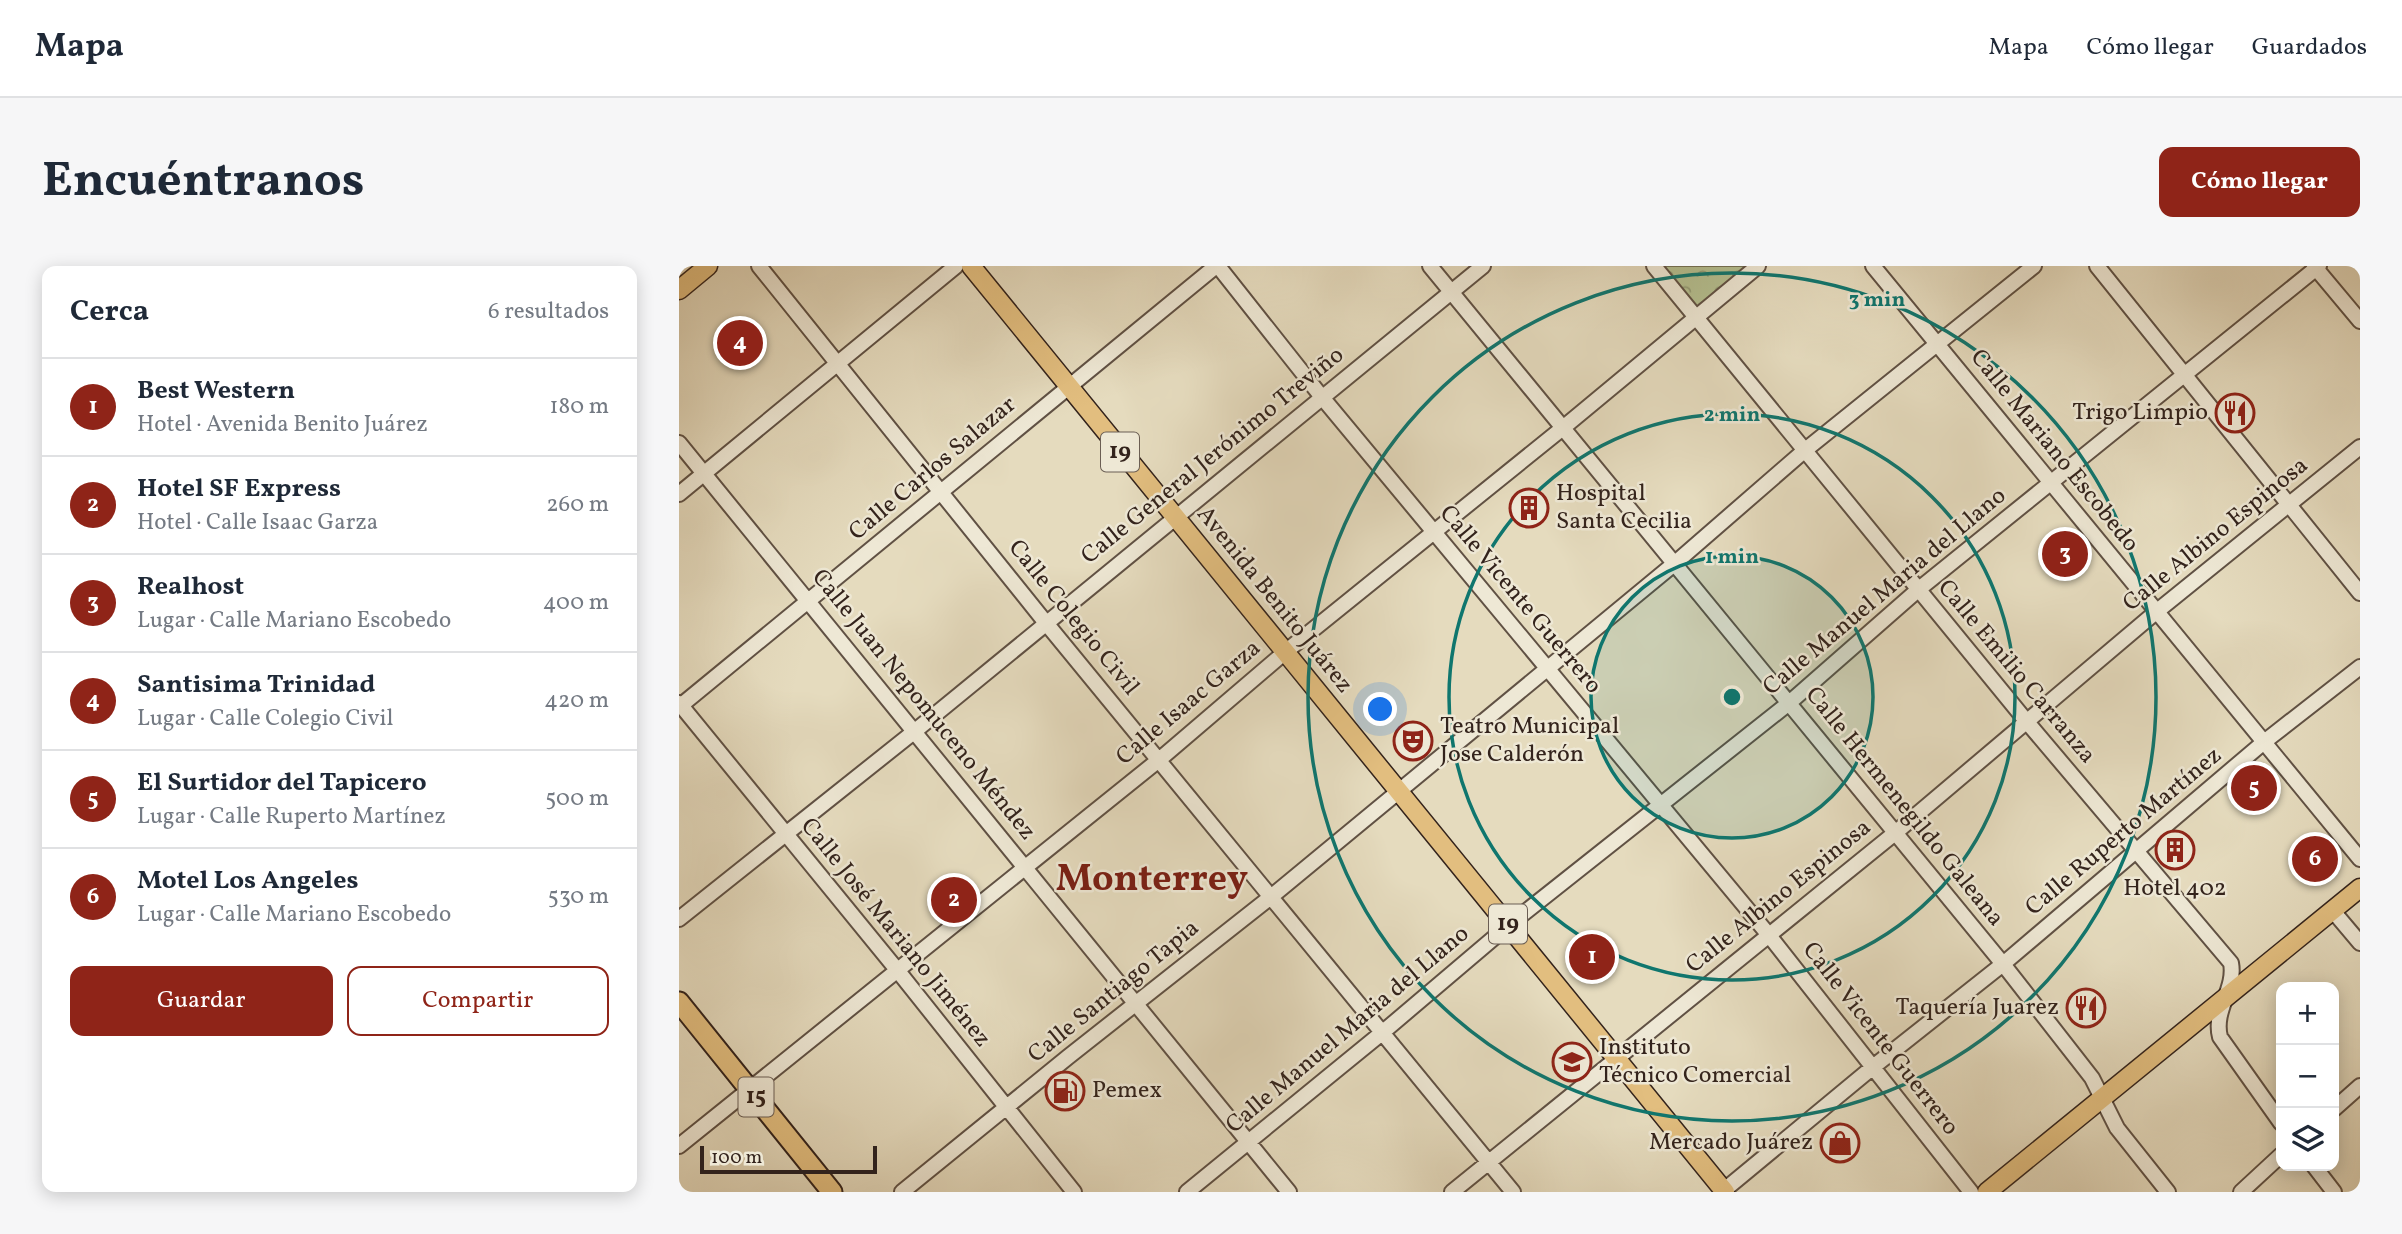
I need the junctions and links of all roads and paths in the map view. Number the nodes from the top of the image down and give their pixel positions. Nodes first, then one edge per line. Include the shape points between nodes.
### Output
1 (708, 266) edge
2 (759, 266) edge
3 (956, 266) edge
4 (971, 266) edge
5 (1217, 266) edge
6 (1430, 266) edge
7 (1483, 266) edge
8 (1654, 266) edge
9 (1758, 266) edge
10 (1873, 266) edge
11 (2034, 266) edge
12 (2097, 266) edge
13 (2316, 267) edge
14 (679, 289) edge
15 (1451, 291) junction
16 (1695, 317) junction
17 (2360, 321) edge
18 (1938, 344) junction
19 (838, 365) junction
20 (2185, 376) junction
21 (1067, 386) junction
22 (1321, 396) junction
23 (1564, 427) junction
24 (679, 443) edge
25 (2360, 447) edge
26 (1804, 451) junction
27 (703, 474) junction
28 (2050, 483) junction
29 (942, 492) junction
30 (679, 494) edge
31 (2288, 505) junction
32 (1174, 517) junction
33 (1434, 532) junction
34 (1674, 564) junction
35 (1919, 589) junction
36 (2360, 593) edge
37 (810, 601) junction
38 (2156, 611) junction
39 (1046, 623) junction
40 (1284, 653) junction
41 (2360, 667) edge
42 (1546, 668) junction
43 (1789, 703) junction
44 (680, 705) edge
45 (2027, 722) junction
46 (915, 731) junction
47 (2264, 743) junction
48 (1160, 759) junction
49 (1399, 790) junction
50 (1660, 806) junction
51 (1895, 832) junction
52 (786, 834) junction
53 (2136, 851) junction
54 (2360, 859) edge
55 (1026, 867) junction
56 (2360, 888) edge
57 (1272, 896) junction
58 (2333, 911) junction
59 (679, 919) edge
60 (1509, 925) junction
61 (1768, 934) junction
62 (2360, 943) edge
63 (2003, 964) junction
64 (898, 971) junction
65 (2223, 1000) junction
66 (679, 1002) edge
67 (1136, 1002) junction
68 (1383, 1032) junction
69 (1616, 1059) junction
70 (1873, 1067) junction
71 (2360, 1086) edge
72 (749, 1089) junction
73 (2101, 1098) junction
74 (1006, 1107) junction
75 (2335, 1108) edge
76 (2276, 1116) edge
77 (1249, 1143) junction
78 (679, 1146) edge
79 (2276, 1160) edge
80 (1489, 1162) junction
81 (2317, 1171) edge
82 (1724, 1191) edge
83 (832, 1192) edge
84 (902, 1192) edge
85 (1074, 1192) edge
86 (1187, 1192) edge
87 (1289, 1192) edge
88 (1452, 1192) edge
89 (1513, 1192) edge
90 (1971, 1192) edge
91 (1987, 1192) edge
92 (2168, 1192) edge
93 (2241, 1192) edge
94 (2334, 1192) edge

1 - 14 main road
2 - 19 street, Calle Colegio Civil
3 - 19 street
4 - 21 main road, Avenida Benito Juárez / 19
5 - 21 street, Calle Carlos Salazar
5 - 22 street, Calle Vicente Guerrero
6 - 15 street, Calle Hermenegildo Galeana
7 - 15 street, Calle General Jerónimo Treviño
8 - 16 street, Calle Emilio Carranza
9 - 16 street, Calle Isaac Garza
10 - 18 street, Calle Mariano Escobedo
11 - 18 street, Calle Santiago Tapia
12 - 20 street
13 - 17 street
13 - 20 street, Calle Manuel Maria del Llano
15 - 22 street, Calle General Jerónimo Treviño
15 - 23 street, Calle Hermenegildo Galeana
16 - 23 street, Calle Isaac Garza
16 - 26 street, Calle Emilio Carranza
18 - 26 street, Calle Santiago Tapia
18 - 28 street, Calle Mariano Escobedo
19 - 27 street
19 - 29 street, Calle Colegio Civil
20 - 28 street, Calle Manuel Maria del Llano
20 - 31 street
21 - 29 street, Calle Carlos Salazar
21 - 32 main road, Avenida Benito Juárez / 19
22 - 32 street, Calle General Jerónimo Treviño
22 - 33 street, Calle Vicente Guerrero
23 - 33 street, Calle Isaac Garza
23 - 34 street, Calle Hermenegildo Galeana
24 - 27 street, Calle Juan Nepomuceno Méndez
25 - 31 street, Calle Albino Espinosa
26 - 34 street, Calle Santiago Tapia
26 - 35 street, Calle Emilio Carranza
27 - 30 street
27 - 37 street, Calle Juan Nepomuceno Méndez
28 - 35 street, Calle Manuel Maria del Llano
28 - 38 street, Calle Mariano Escobedo
29 - 37 street, Calle Carlos Salazar
29 - 39 street, Calle Colegio Civil
31 - 36 street
31 - 38 street, Calle Albino Espinosa
32 - 39 street, Calle General Jerónimo Treviño
32 - 40 main road, Avenida Benito Juárez / 19
33 - 40 street, Calle Isaac Garza
33 - 42 street, Calle Vicente Guerrero
34 - 42 street, Calle Santiago Tapia
34 - 43 street, Calle Hermenegildo Galeana
35 - 43 street, Calle Manuel Maria del Llano
35 - 45 street, Calle Emilio Carranza
37 - 44 street, Calle Carlos Salazar
37 - 46 street, Calle Juan Nepomuceno Méndez
38 - 45 street, Calle Albino Espinosa
38 - 47 street, Calle Mariano Escobedo
39 - 46 street, Calle General Jerónimo Treviño
39 - 48 street, Calle Colegio Civil
40 - 48 street, Calle Isaac Garza
40 - 49 main road, Avenida Benito Juárez / 19
41 - 47 street, Calle Ruperto Martínez
42 - 49 street, Calle Santiago Tapia
42 - 50 street, Calle Vicente Guerrero
43 - 50 street, Calle Manuel Maria del Llano
43 - 51 street, Calle Hermenegildo Galeana
44 - 52 street, Calle José Mariano Jiménez
45 - 51 street, Calle Albino Espinosa
45 - 53 street, Calle Emilio Carranza
46 - 52 street, Calle General Jerónimo Treviño
46 - 55 street, Calle Juan Nepomuceno Méndez
47 - 53 street, Calle Ruperto Martínez
47 - 54 street, Calle Mariano Escobedo
48 - 55 street, Calle Isaac Garza
48 - 57 street, Calle Colegio Civil
49 - 57 street, Calle Santiago Tapia
49 - 60 main road, Avenida Benito Juárez / 19
50 - 60 street, Calle Manuel Maria del Llano
50 - 61 street, Calle Vicente Guerrero
51 - 61 street, Calle Albino Espinosa
51 - 63 street, Calle Hermenegildo Galeana
52 - 59 street, Calle General Jerónimo Treviño
52 - 64 street, Calle José Mariano Jiménez
53 - 63 street, Calle Ruperto Martínez
53 - 65 street, Calle Emilio Carranza via 2231,963 2231,983
55 - 64 street, Calle Isaac Garza
55 - 67 street, Calle Juan Nepomuceno Méndez
56 - 58 main road
57 - 67 street, Calle Santiago Tapia
57 - 68 street, Calle Colegio Civil
58 - 62 street
58 - 65 main road
60 - 68 street, Calle Manuel Maria del Llano
60 - 69 main road, Avenida Benito Juárez / 19
61 - 69 street, Calle Albino Espinosa
61 - 70 street, Calle Vicente Guerrero
63 - 70 street, Calle Ruperto Martínez
63 - 73 street, Calle Hermenegildo Galeana via 2092,1078
64 - 72 street, Calle Isaac Garza
64 - 74 street, Calle José Mariano Jiménez
65 - 73 main road
65 - 76 street, Calle Emilio Carranza via 2220,1037
66 - 72 highway, 15
67 - 74 street, Calle Santiago Tapia
67 - 77 street, Calle Juan Nepomuceno Méndez
68 - 77 street, Calle Manuel Maria del Llano
68 - 80 street, Calle Colegio Civil
69 - 80 street, Calle Albino Espinosa
69 - 82 main road, Avenida Benito Juárez / 19
70 - 82 street, Calle Ruperto Martínez
70 - 90 street, Calle Vicente Guerrero
71 - 75 street
72 - 78 street, Calle Isaac Garza
72 - 83 highway, 15
73 - 91 main road
73 - 92 street, Calle Hermenegildo Galeana via 2117,1128
74 - 84 street, Calle Santiago Tapia
74 - 85 street, Calle José Mariano Jiménez
77 - 86 street, Calle Manuel Maria del Llano
77 - 87 street, Calle Juan Nepomuceno Méndez
79 - 93 street
80 - 88 street, Calle Albino Espinosa
80 - 89 street, Calle Colegio Civil
81 - 94 street

